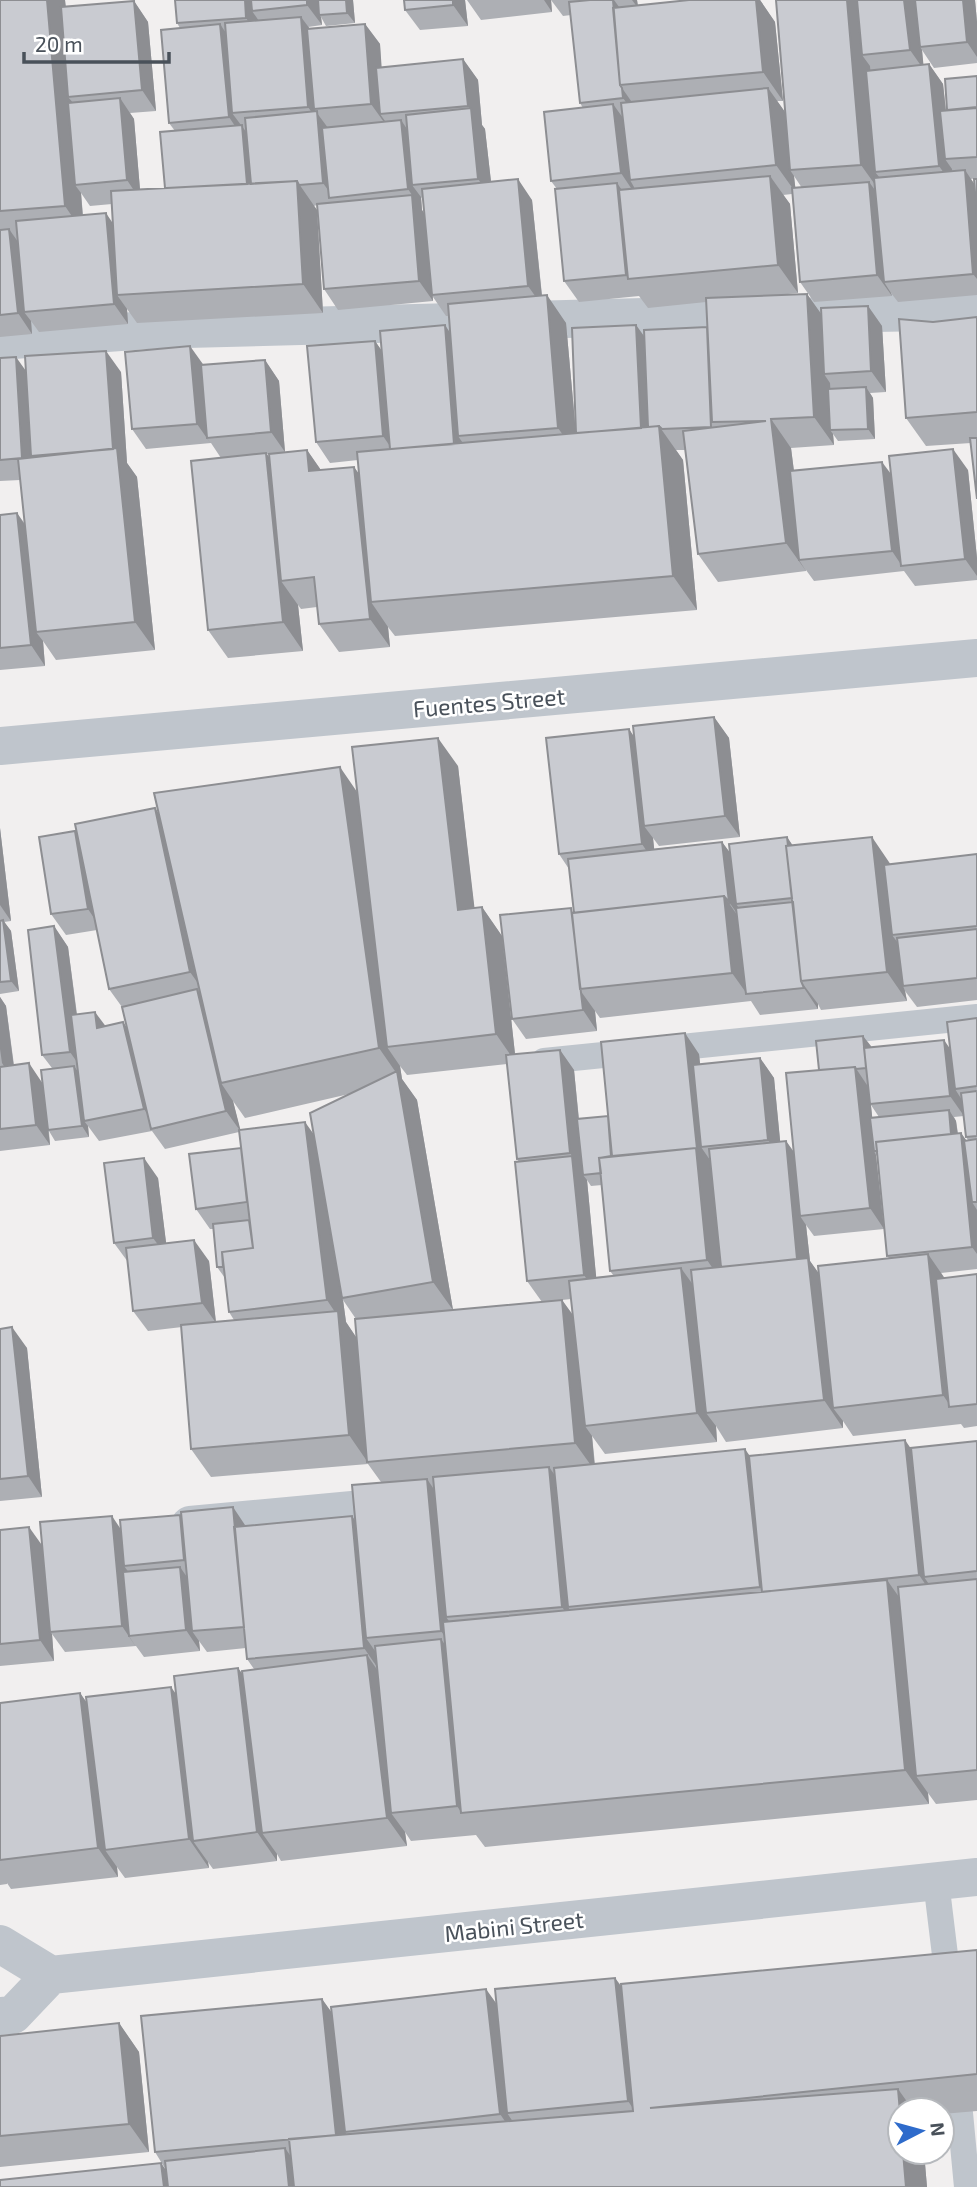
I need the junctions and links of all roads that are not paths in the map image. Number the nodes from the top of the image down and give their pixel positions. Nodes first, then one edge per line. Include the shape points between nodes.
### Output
1 (977, 307) edge
2 (0, 341) edge
3 (977, 658) edge
4 (0, 746) edge
5 (977, 1017) edge
6 (544, 1061) edge
7 (440, 1502) edge
8 (151, 1529) edge
9 (977, 1877) edge
10 (936, 1881) junction
11 (0, 1944) edge
12 (51, 1975) junction
13 (949, 1990) edge
14 (0, 2016) edge
15 (960, 2113) edge
16 (967, 2187) edge

1 - 2 street via 930,312 607,316 161,330
3 - 4 street, Fuentes Street
5 - 6 lane
7 - 8 street
9 - 10 street, Mabini Street
10 - 12 street, Mabini Street
10 - 13 lane
11 - 12 street
12 - 14 street via 13,2015
15 - 16 lane

